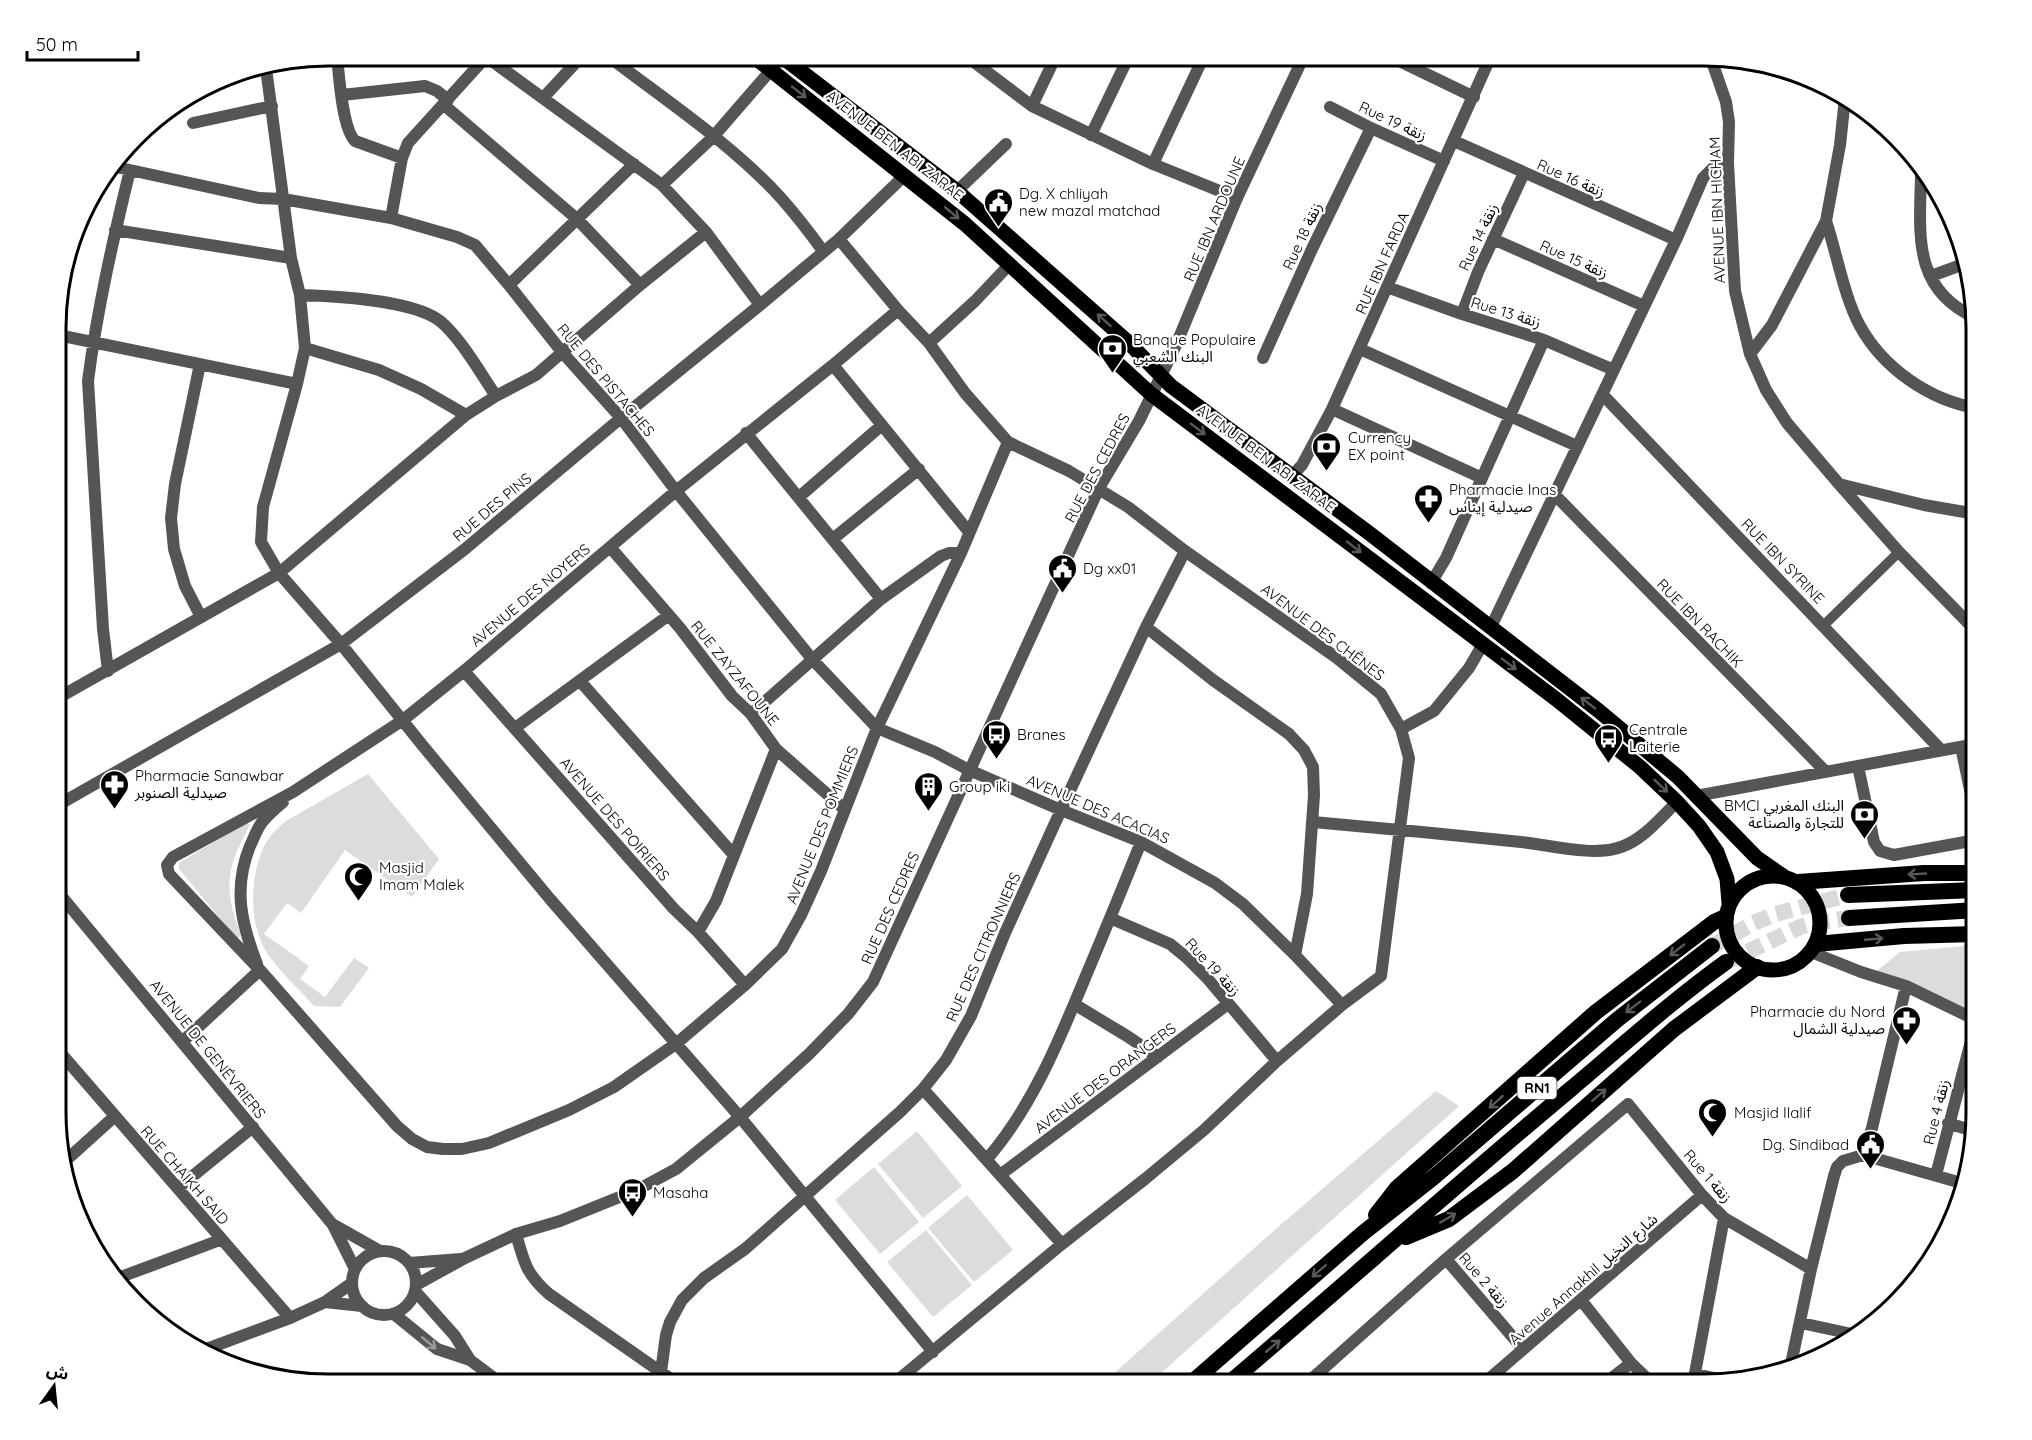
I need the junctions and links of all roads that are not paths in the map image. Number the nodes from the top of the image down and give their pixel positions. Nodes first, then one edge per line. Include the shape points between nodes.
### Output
1 (338, 66) edge
2 (477, 66) edge
3 (500, 66) edge
4 (573, 66) edge
5 (621, 66) edge
6 (766, 66) edge
7 (795, 66) edge
8 (979, 66) edge
9 (1051, 66) edge
10 (1124, 66) edge
11 (1199, 66) edge
12 (1299, 66) edge
13 (1416, 66) edge
14 (1487, 66) edge
15 (1714, 67) edge
16 (771, 70) junction
17 (267, 73) edge
18 (342, 94) junction
19 (1474, 97) junction
20 (543, 98) junction
21 (446, 102) junction
22 (272, 106) junction
23 (1032, 106) junction
24 (1330, 107) dead end
25 (1845, 107) edge
26 (193, 123) dead end
27 (1371, 128) junction
28 (1091, 135) junction
29 (713, 137) junction
30 (1454, 141) junction
31 (1006, 144) dead end
32 (402, 158) junction
33 (1444, 161) junction
34 (1728, 163) junction
35 (634, 164) junction
36 (1153, 164) junction
37 (121, 167) edge
38 (130, 170) junction
39 (1524, 173) junction
40 (904, 176) junction
41 (1921, 180) edge
42 (662, 186) junction
43 (957, 191) junction
44 (1237, 198) junction
45 (283, 199) junction
46 (391, 218) junction
47 (577, 219) junction
48 (1826, 221) junction
49 (116, 230) junction
50 (705, 232) junction
51 (839, 239) junction
52 (1493, 239) junction
53 (1676, 240) junction
54 (823, 251) junction
55 (291, 258) junction
56 (1010, 264) junction
57 (1958, 266) edge
58 (1931, 276) junction
59 (509, 285) junction
60 (640, 285) junction
61 (1387, 287) junction
62 (300, 295) junction
63 (760, 305) junction
64 (1644, 306) junction
65 (898, 310) junction
66 (1965, 313) edge
67 (1462, 314) junction
68 (66, 337) edge
69 (1544, 340) junction
70 (93, 342) junction
71 (929, 343) junction
72 (305, 348) junction
73 (1360, 349) junction
74 (562, 352) junction
75 (1750, 354) junction
76 (1263, 358) dead end
77 (200, 364) junction
78 (833, 365) junction
79 (1614, 370) junction
80 (1160, 376) junction
81 (297, 384) junction
82 (1151, 394) junction
83 (1602, 394) junction
84 (496, 396) junction
85 (1966, 406) edge
86 (1332, 409) junction
87 (466, 415) junction
88 (1509, 416) junction
89 (621, 418) junction
90 (882, 425) junction
91 (746, 433) junction
92 (1008, 442) junction
93 (1577, 446) junction
94 (919, 469) junction
95 (1292, 477) junction
96 (1482, 478) junction
97 (1839, 484) junction
98 (1099, 488) junction
99 (676, 491) junction
100 (1554, 494) junction
101 (799, 497) junction
102 (1966, 513) edge
103 (969, 532) junction
104 (834, 538) junction
105 (610, 547) junction
106 (1185, 551) junction
107 (1899, 552) junction
108 (961, 553) junction
109 (279, 573) junction
110 (1431, 583) junction
111 (881, 599) junction
112 (669, 615) junction
113 (201, 617) junction
114 (1966, 621) edge
115 (1823, 626) junction
116 (1146, 627) junction
117 (1491, 627) junction
118 (341, 644) junction
119 (1483, 644) junction
120 (812, 659) junction
121 (108, 671) junction
122 (465, 671) junction
123 (580, 681) junction
124 (66, 694) edge
125 (751, 714) junction
126 (403, 720) junction
127 (515, 728) junction
128 (877, 728) junction
129 (1401, 729) junction
130 (1966, 746) edge
131 (1961, 747) junction
132 (776, 749) junction
133 (1941, 750) junction
134 (1858, 766) junction
135 (969, 770) junction
136 (1966, 771) edge
137 (1826, 772) junction
138 (293, 792) junction
139 (1696, 796) junction
140 (66, 800) edge
141 (1677, 802) junction
142 (844, 809) junction
143 (1061, 810) junction
144 (1312, 822) junction
145 (1400, 830) junction
146 (1141, 842) junction
147 (1966, 842) edge
148 (733, 854) junction
149 (1966, 873) edge
150 (169, 874) joint
151 (1791, 879) junction
152 (1966, 890) edge
153 (1848, 895) tunnel mouth
154 (66, 902) edge
155 (1727, 910) junction
156 (1966, 911) edge
157 (1110, 918) junction
158 (1850, 918) tunnel mouth
159 (698, 932) junction
160 (1966, 934) edge
161 (1712, 946) tunnel mouth
162 (1813, 948) junction
163 (1295, 955) junction
164 (1726, 962) tunnel mouth
165 (1757, 967) junction
166 (260, 970) junction
167 (745, 985) junction
168 (1906, 986) junction
169 (1074, 1004) junction
170 (1228, 1004) junction
171 (1342, 1005) junction
172 (1966, 1016) edge
173 (183, 1041) junction
174 (677, 1043) junction
175 (1158, 1057) junction
176 (1966, 1057) edge
177 (66, 1060) edge
178 (1277, 1061) junction
179 (923, 1089) junction
180 (114, 1117) junction
181 (740, 1117) junction
182 (1948, 1123) junction
183 (253, 1127) junction
184 (1965, 1128) edge
185 (1863, 1155) junction
186 (70, 1157) edge
187 (987, 1159) junction
188 (1000, 1175) junction
189 (1936, 1175) junction
190 (1957, 1181) edge
191 (178, 1188) junction
192 (804, 1196) junction
193 (1702, 1196) junction
194 (1724, 1218) junction
195 (333, 1225) junction
196 (1363, 1233) junction
197 (516, 1234) junction
198 (220, 1240) junction
199 (1395, 1242) junction
200 (1062, 1244) junction
201 (380, 1251) junction
202 (465, 1258) junction
203 (1446, 1259) junction
204 (409, 1263) junction
205 (355, 1269) junction
206 (1811, 1269) junction
207 (123, 1276) edge
208 (352, 1283) junction
209 (416, 1288) junction
210 (1581, 1300) junction
211 (325, 1302) junction
212 (362, 1306) junction
213 (394, 1314) junction
214 (290, 1318) junction
215 (1801, 1323) junction
216 (1846, 1333) edge
217 (211, 1346) edge
218 (1523, 1348) junction
219 (933, 1352) junction
220 (1792, 1358) edge
221 (470, 1360) junction
222 (1631, 1363) junction
223 (661, 1372) junction
224 (489, 1374) edge
225 (664, 1374) edge
226 (906, 1374) edge
227 (1201, 1374) edge
228 (1240, 1374) edge
229 (1317, 1374) edge
230 (1496, 1374) edge
231 (1617, 1374) edge
232 (1643, 1374) edge
233 (1696, 1374) edge

1 - 18 street
2 - 21 street
3 - 20 street
4 - 20 street
5 - 29 street
6 - 16 main road, AVENUE BEN ABI ZARAE
7 - 43 main road, AVENUE BEN ABI ZARAE
8 - 23 street
9 - 23 street
10 - 28 street
11 - 36 street
12 - 44 street, RUE IBN ARDOUNE
13 - 19 street
14 - 19 street, RUE IBN FARDA
15 - 34 street, AVENUE IBN HICHAM via 1729,122
16 - 29 street
16 -> 40 main road, AVENUE BEN ABI ZARAE
17 - 22 street
18 - 21 street via 425,86 437,91
18 - 32 street via 348,130 354,141
19 - 30 street, RUE IBN FARDA
20 - 35 street
21 - 32 street via 408,143
21 - 47 street
22 - 26 street
22 - 45 street
23 - 28 street
24 - 27 street, Rue 19 زنقة
25 - 48 street
27 - 33 street, Rue 19 زنقة
27 - 76 street, Rue 18 زنقة
28 - 36 street
29 - 42 street
29 - 54 street via 760,176
30 - 33 street, RUE IBN FARDA
30 - 39 street, Rue 16 زنقة
31 - 43 street
32 - 46 street
33 - 61 street, RUE IBN FARDA
34 - 53 street via 1713,167 1703,177
34 - 75 street, AVENUE IBN HICHAM via 1735,291
35 - 42 street
35 - 47 street
36 - 44 street
37 - 38 street, RUE DES PISTACHES
38 - 45 street, RUE DES PISTACHES via 259,198
38 - 49 street
39 - 52 street, Rue 14 زنقة
39 - 53 street, Rue 16 زنقة
40 - 51 street, RUE DES PINS
40 -> 56 main road, AVENUE BEN ABI ZARAE
41 - 58 street via 1919,234
42 - 50 street
80 -> 43 main road, AVENUE BEN ABI ZARAE via 1127,341
44 - 80 street, RUE IBN ARDOUNE
45 - 46 street, RUE DES PISTACHES
45 - 55 street
46 - 59 street, RUE DES PISTACHES via 475,245
47 - 59 street
47 - 60 street
48 - 75 street via 1772,325
48 - 85 street via 1851,302 1873,346 1926,391
49 - 55 street
49 - 70 street
50 - 60 street
50 - 63 street
51 - 54 street, RUE DES PINS
51 - 65 street
52 - 64 street, Rue 15 زنقة
52 - 67 street, Rue 14 زنقة
53 - 64 street
54 - 63 street, RUE DES PINS
55 - 62 street
56 - 71 street
56 - 82 main road, AVENUE BEN ABI ZARAE
57 - 58 street
58 - 66 street via 1937,290
59 - 74 street, RUE DES PISTACHES
60 - 74 street
61 - 67 street, Rue 13 زنقة
61 - 73 street, RUE IBN FARDA
62 - 72 street
62 - 84 street via 348,297 429,315 453,334
63 - 89 street, RUE DES PINS
64 - 79 street
65 - 71 street
65 - 78 street, AVENUE DES NOYERS
67 - 69 street, Rue 13 زنقة
68 - 70 street
69 - 79 street, Rue 13 زنقة
69 - 88 street
70 - 77 street
70 - 121 street via 88,381
71 - 92 street
72 - 81 street
72 - 87 street via 379,370
73 - 86 street, RUE IBN FARDA
73 - 88 street
74 - 84 street via 536,375
74 - 89 street, RUE DES PISTACHES
75 - 97 street, AVENUE IBN HICHAM via 1787,423
77 - 81 street
77 - 113 street via 171,518 185,586
78 - 90 street
78 - 91 street, AVENUE DES NOYERS
79 - 83 street
80 - 82 street, RUE IBN ARDOUNE
80 - 95 main road, AVENUE BEN ABI ZARAE
81 - 109 street via 262,516 261,542
82 - 98 street, RUE DES CEDRES
82 -> 119 main road, AVENUE BEN ABI ZARAE
83 - 93 street
83 - 115 street, RUE IBN SYRINE
84 - 87 street
86 - 95 street, RUE IBN FARDA
86 - 96 street
87 - 109 street
88 - 93 street
88 - 96 street
89 - 99 street, RUE DES PISTACHES
89 - 118 street, RUE DES PINS via 465,549
90 - 94 street
90 - 101 street
91 - 99 street, AVENUE DES NOYERS
91 - 101 street
92 - 98 street, AVENUE DES CHÊNES
92 - 103 street, AVENUE DES POMMIERS
93 - 100 street
94 - 103 street
94 - 104 street
95 - 110 main road, AVENUE BEN ABI ZARAE
96 - 110 street
97 - 102 street
97 - 107 street, AVENUE IBN HICHAM
98 - 106 street, AVENUE DES CHÊNES
98 - 135 street, RUE DES CEDRES
99 - 105 street, AVENUE DES NOYERS
99 - 120 street, RUE DES PISTACHES
100 - 117 street
100 - 137 street, RUE IBN RACHIK
101 - 104 street
103 - 108 street, AVENUE DES POMMIERS
104 - 111 street
105 - 112 street, RUE ZAYZAFOUNE
105 - 122 street, AVENUE DES NOYERS
106 - 116 street, RUE DES CITRONNIERS
106 - 129 street, AVENUE DES CHÊNES via 1366,681 1381,694
107 - 114 street, AVENUE IBN HICHAM
107 - 115 street
108 - 111 street via 940,556
108 - 128 street, AVENUE DES POMMIERS
109 - 113 street
109 - 118 street
110 - 117 main road, AVENUE BEN ABI ZARAE
111 - 120 street
112 - 123 street
112 - 125 street, RUE ZAYZAFOUNE via 732,696
113 - 121 street
115 - 133 street, RUE IBN SYRINE
116 - 143 street, RUE DES CITRONNIERS
116 - 144 street via 1289,734 1304,750 1313,767
139 -> 117 main road, AVENUE BEN ABI ZARAE via 1599,711
118 - 126 street
118 - 140 street, RUE DES PINS
119 - 129 street via 1434,711
119 -> 141 main road, AVENUE BEN ABI ZARAE via 1598,732
120 - 125 street
120 - 128 street, RUE DES PISTACHES
121 - 124 street
122 - 126 street, AVENUE DES NOYERS
122 - 127 street, AVENUE DES POIRIERS
123 - 127 street
123 - 148 street
125 - 132 street, RUE ZAYZAFOUNE
126 - 138 street, AVENUE DES NOYERS
126 - 174 street via 550,899
127 - 159 street, AVENUE DES POIRIERS
128 - 135 street, RUE DES PISTACHES
128 - 142 street, AVENUE DES POMMIERS
129 - 145 street, AVENUE DES CHÊNES via 1409,758
130 - 131 street
131 - 133 street
131 - 136 street
132 - 142 street, RUE ZAYZAFOUNE
132 - 148 street
133 - 134 street
134 - 137 street
134 - 147 street via 1874,842 1880,851 1894,855
135 - 143 street, AVENUE DES ACACIAS
135 - 181 street, RUE DES CEDRES via 873,982 848,1014
137 - 139 street
138 - 150 street, AVENUE DES NOYERS via 173,856 167,865
138 - 166 street via 262,822 246,856 242,876 239,897 243,920
139 - 151 main road, AVENUE BEN ABI ZARAE via 1757,858
141 - 145 street via 1644,834 1606,851
141 - 155 main road, AVENUE BEN ABI ZARAE via 1717,852 1727,879
142 - 167 street, AVENUE DES POMMIERS via 821,871 782,949
143 - 146 street, AVENUE DES ACACIAS
143 - 179 street, RUE DES CITRONNIERS via 971,1016 946,1060
144 - 145 street
144 - 163 street via 1307,894
145 - 171 street, AVENUE DES CHÊNES via 1382,976
146 - 157 street
146 - 163 street, AVENUE DES ACACIAS via 1215,883 1243,904
148 - 159 street via 716,901
149 -> 151 highway
150 - 166 street, AVENUE DES POMMIERS
151 - 155 main road via 1758,877 1736,892
151 - 162 main road via 1809,891 1821,916
152 - 153 highway
154 - 173 street, AVENUE DE GENÉVRIERS
155 - 165 main road via 1726,933 1732,947
155 -> 196 highway via 1596,1012 1397,1188
156 - 158 highway
157 - 169 street
157 - 170 street, Rue 19 زنقة via 1170,944
159 - 167 street, AVENUE DES POIRIERS
162 -> 160 highway via 1904,936
161 -> 196 highway, RN1 via 1618,1018
162 - 165 main road via 1800,962 1786,969
162 - 168 street via 1861,972
163 - 171 street, AVENUE DES ACACIAS
164 - 199 highway, RN1 via 1683,992
199 -> 165 highway via 1449,1219 1513,1171 1674,1029
166 - 173 street
166 - 174 street, AVENUE DES POMMIERS via 397,1126 428,1147 462,1149 489,1143 569,1110 614,1087
167 - 174 street, AVENUE DES POMMIERS
168 - 172 street
168 - 185 street
169 - 175 street
169 - 187 street via 1043,1073 1007,1136
170 - 175 street, AVENUE DES ORANGERS
170 - 178 street, Rue 19 زنقة
171 - 178 street
173 - 183 street, AVENUE DE GENÉVRIERS
174 - 181 street
175 - 188 street, AVENUE DES ORANGERS
176 - 182 street, Rue 4 زنقة
177 - 180 street, RUE CHAIKH SAID
178 - 200 street via 1179,1151
179 - 187 street
179 - 192 street, RUE DES CITRONNIERS
180 - 186 street
180 - 191 street, RUE CHAIKH SAID
181 - 192 street
181 - 197 street, RUE DES CEDRES via 676,1169 647,1185 560,1221
182 - 184 street
182 - 189 street, Rue 4 زنقة
183 - 191 street
183 - 195 street, AVENUE DE GENÉVRIERS
185 - 189 street
185 - 206 street via 1837,1167
187 - 188 street
188 - 200 street
189 - 190 street
191 - 198 street, RUE CHAIKH SAID
192 - 219 street
192 - 223 street, RUE DES CITRONNIERS via 682,1300 666,1335
193 - 194 street, Rue 1 زنقة
193 - 203 street, Rue 1 زنقة via 1628,1104
193 - 210 street, Avenue Annakhil شارع النخيل
194 - 206 street, Rue 1 زنقة
194 - 233 street
195 - 201 street, AVENUE DE GENÉVRIERS
195 - 205 street, AVENUE DE GENÉVRIERS
196 -> 227 highway, RN1
197 - 202 street, RUE DES CEDRES
197 - 223 street via 525,1267 535,1282
198 - 207 street
198 - 214 street, RUE CHAIKH SAID
228 -> 199 highway, RN1
200 - 219 street
201 - 204 street via 397,1254
201 - 205 street via 370,1254
202 - 204 street, RUE DES CEDRES
202 - 209 street, RUE DES CEDRES
203 - 218 street, Rue 2 زنقة
203 - 229 street
204 - 209 street
205 - 208 street
206 - 215 street
208 - 211 street
208 - 212 street
209 - 213 street via 411,1301
209 - 221 street
210 - 218 street, Avenue Annakhil شارع النخيل
210 - 222 street
211 - 212 street
211 - 214 street
212 - 213 street via 371,1312
213 -> 221 street via 437,1349
214 - 217 street
215 - 216 street
215 - 220 street
218 - 230 street, Avenue Annakhil شارع النخيل
219 - 226 street
221 - 224 street
222 - 231 street
222 - 232 street
223 - 225 street

